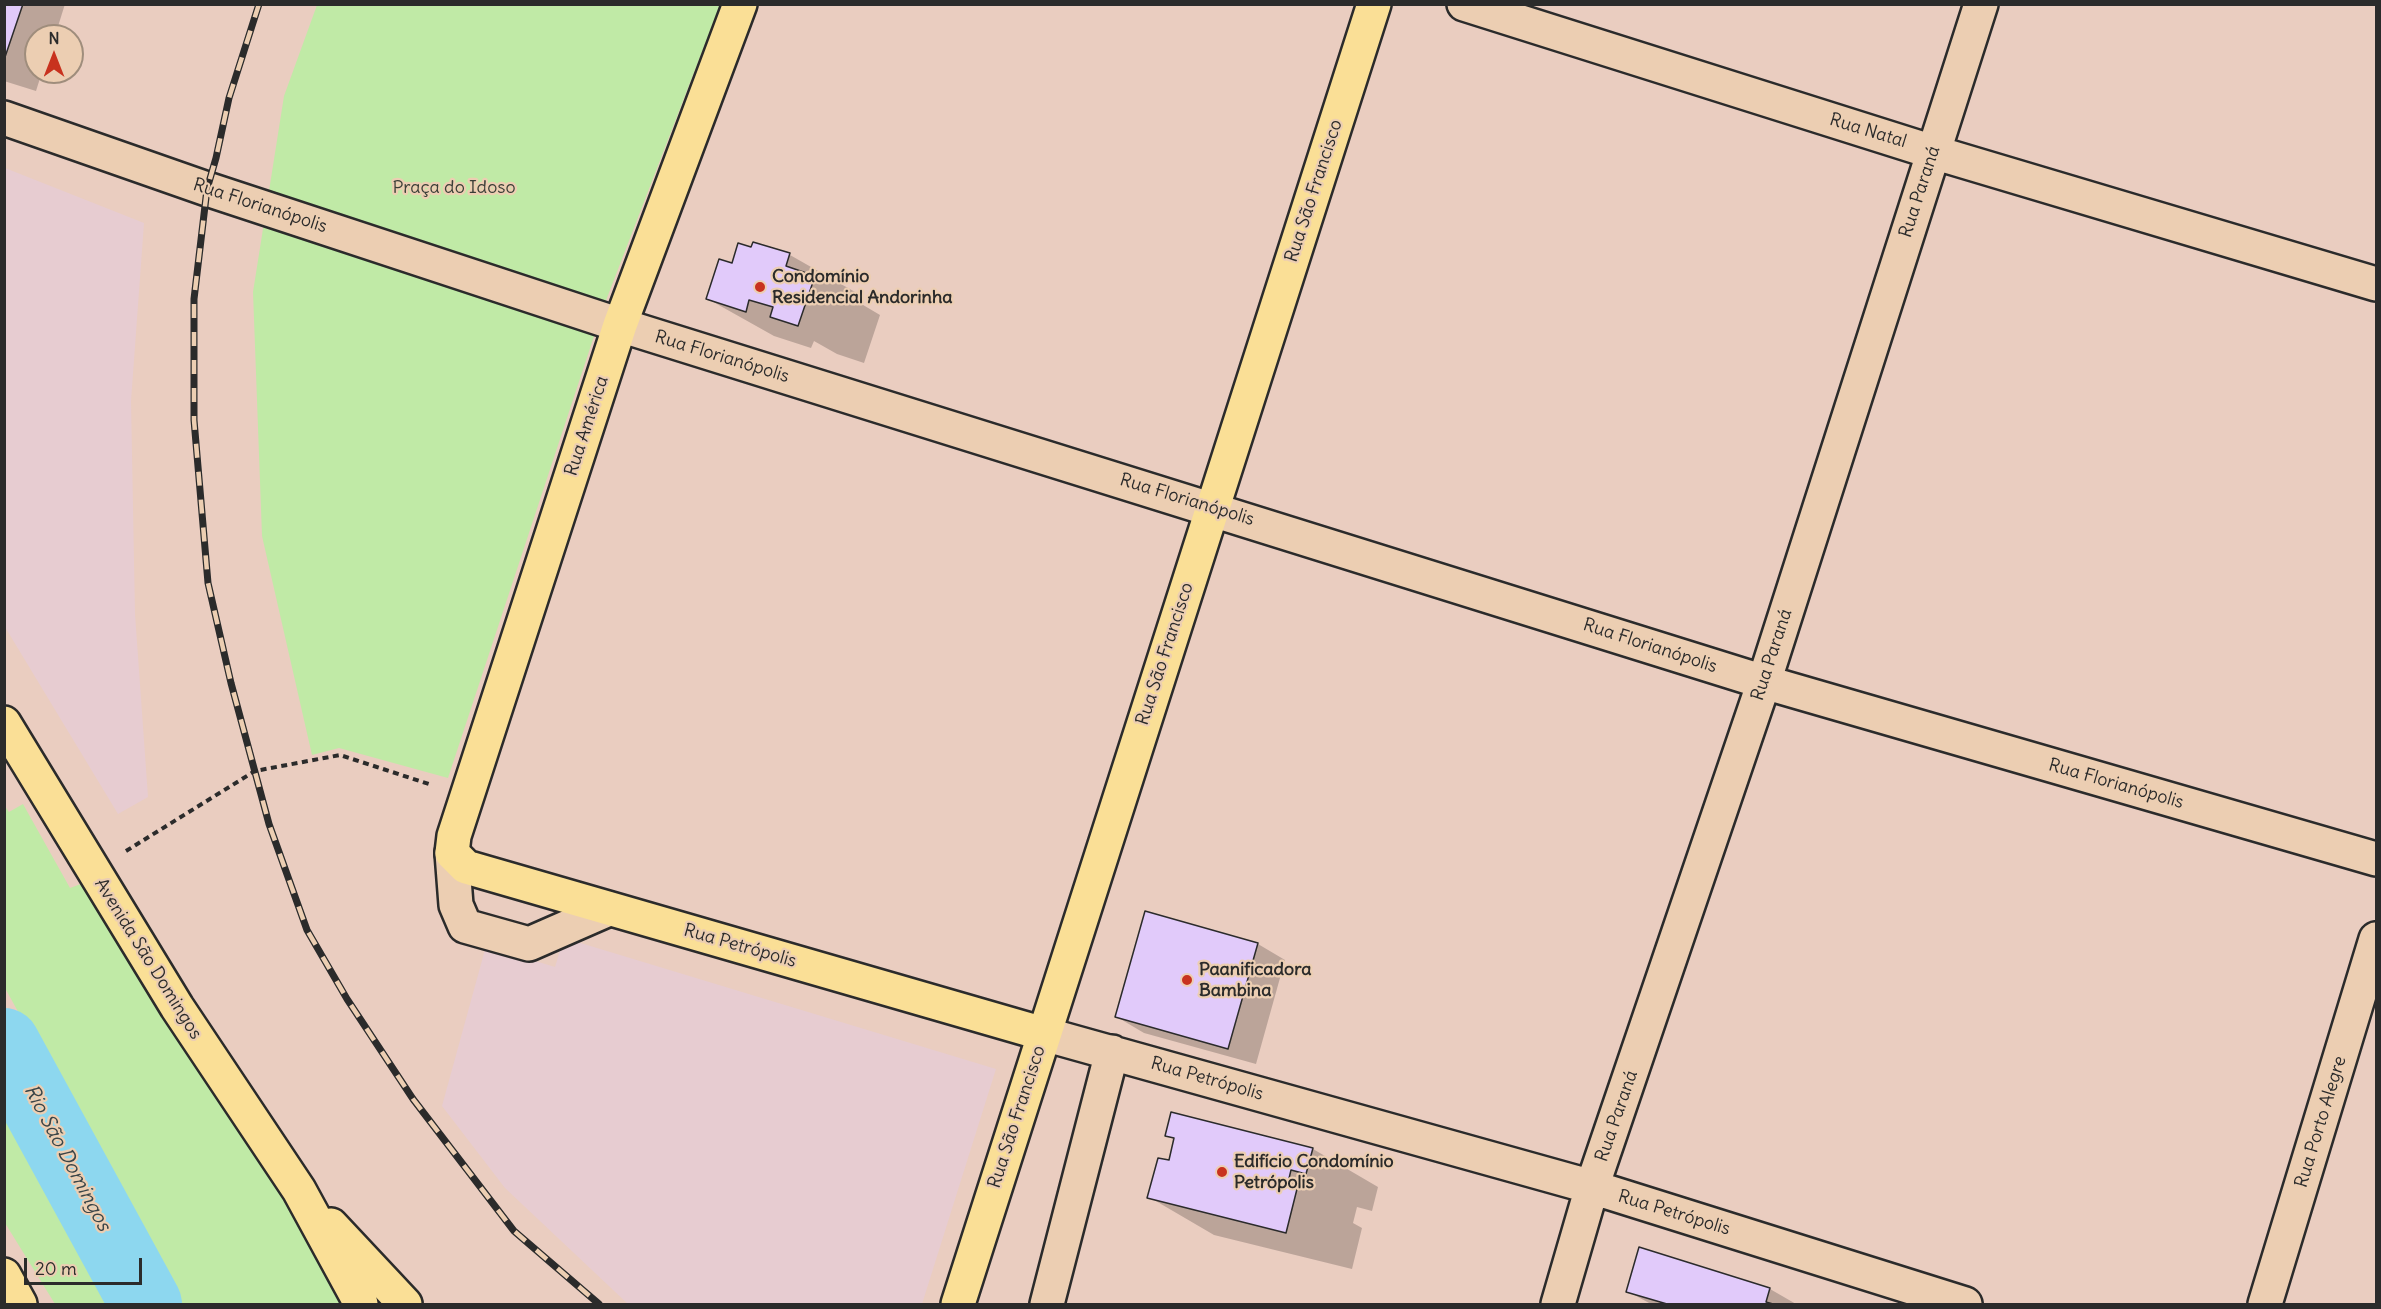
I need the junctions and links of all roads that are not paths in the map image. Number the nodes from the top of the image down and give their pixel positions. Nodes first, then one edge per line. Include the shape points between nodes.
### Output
1 (740, 4) edge
2 (1374, 4) edge
3 (1464, 4) edge
4 (1981, 4) edge
5 (4, 118) edge
6 (1933, 152) junction
7 (2376, 285) edge
8 (620, 325) junction
9 (1211, 508) junction
10 (1764, 682) junction
11 (4, 723) edge
12 (452, 853) junction
13 (2376, 859) edge
14 (609, 909) junction
15 (2376, 939) edge
16 (1044, 1034) junction
17 (1112, 1052) junction
18 (1592, 1187) junction
19 (299, 1190) junction
20 (4, 1275) edge
21 (20, 1305) edge
22 (362, 1305) edge
23 (405, 1305) edge
24 (958, 1305) edge
25 (1047, 1305) edge
26 (1558, 1305) edge
27 (1965, 1305) edge
28 (2265, 1305) edge

1 - 8 main road, Rua América
2 - 9 main road, Rua São Francisco
3 - 6 street, Rua Natal
4 - 6 street, Rua Paraná
5 - 8 street, Rua Florianópolis
6 - 7 street, Rua Natal
6 - 10 street, Rua Paraná
8 - 9 street, Rua Florianópolis
8 - 12 main road, Rua América via 466,796
9 - 10 street, Rua Florianópolis
9 - 16 main road, Rua São Francisco
10 - 13 street, Rua Florianópolis
10 - 18 street, Rua Paraná
11 - 19 main road, Avenida São Domingos via 177,1007
12 - 14 main road, Rua Petrópolis via 466,867
12 - 14 street via 456,905 465,926 529,944
14 - 16 main road, Rua Petrópolis
15 - 28 street, Rua Porto Alegre
16 - 17 street, Rua Petrópolis
16 - 24 main road, Rua São Francisco
17 - 18 street, Rua Petrópolis
17 - 25 street
18 - 26 street, Rua Paraná
18 - 27 street, Rua Petrópolis
19 - 22 main road, Avenida São Domingos
19 - 23 main road, Avenida São Domingos
20 - 21 main road

